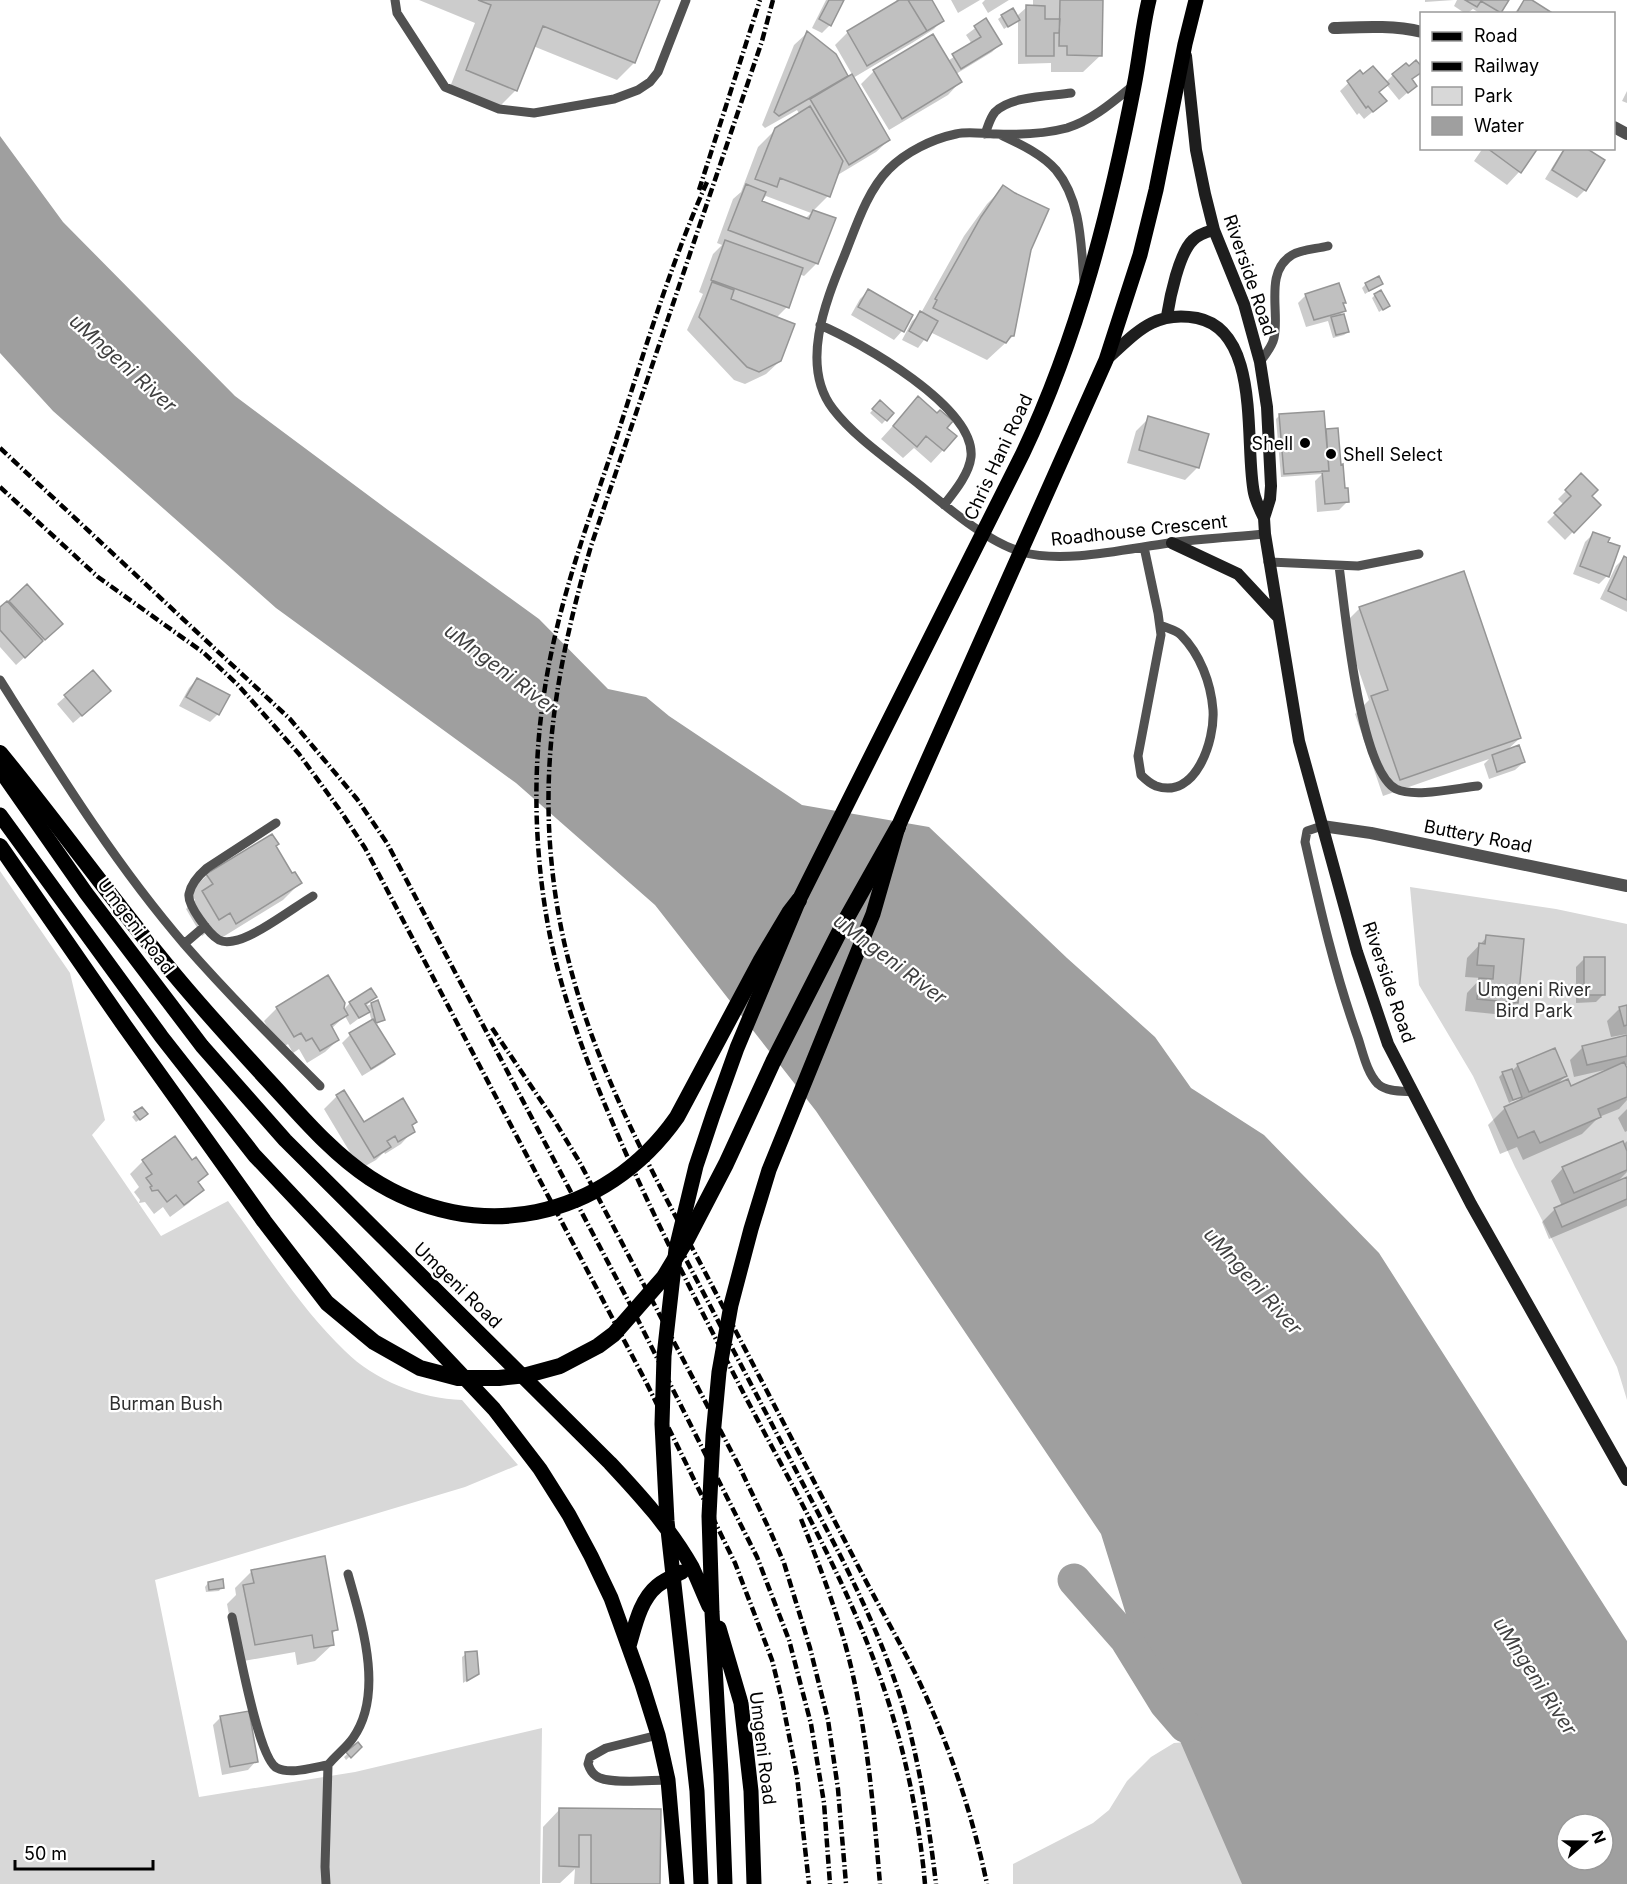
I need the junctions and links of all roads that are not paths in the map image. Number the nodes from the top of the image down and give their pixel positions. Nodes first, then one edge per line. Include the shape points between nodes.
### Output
1 (395, 0) edge
2 (686, 0) edge
3 (1146, 0) edge
4 (1196, 0) edge
5 (1334, 28) dead end
6 (1420, 32) edge
7 (1185, 44) junction
8 (1135, 84) junction
9 (1071, 93) dead end
10 (985, 134) junction
11 (999, 134) junction
12 (1214, 230) junction
13 (1328, 246) dead end
14 (1084, 287) junction
15 (1167, 316) junction
16 (820, 325) junction
17 (1106, 360) junction
18 (1260, 362) junction
19 (945, 505) junction
20 (1264, 518) junction
21 (1265, 534) junction
22 (1172, 543) junction
23 (1144, 547) junction
24 (1419, 554) dead end
25 (1268, 562) junction
26 (1339, 566) junction
27 (1278, 616) junction
28 (1160, 625) junction
29 (0, 680) edge
30 (0, 753) edge
31 (0, 770) edge
32 (1478, 786) dead end
33 (0, 815) edge
34 (276, 823) dead end
35 (1322, 826) junction
36 (898, 827) junction
37 (0, 846) edge
38 (1627, 886) edge
39 (314, 896) dead end
40 (799, 900) junction
41 (205, 926) junction
42 (184, 944) junction
43 (320, 1086) dead end
44 (1414, 1092) junction
45 (1627, 1480) edge
46 (692, 1568) junction
47 (348, 1574) dead end
48 (232, 1617) dead end
49 (629, 1646) junction
50 (658, 1735) junction
51 (328, 1765) junction
52 (668, 1780) junction
53 (326, 1884) edge
54 (677, 1884) edge
55 (701, 1884) edge
56 (725, 1884) edge
57 (754, 1884) edge

1 - 2 lane via 397,13 445,87 499,110 534,113 614,99 650,82 658,72
3 - 8 main road, Chris Hani Road
4 - 7 main road
5 - 6 street via 1377,26
7 - 12 main road, Riverside Road via 1196,150
7 - 17 main road via 1154,201
8 - 11 lane, Roadhouse Crescent via 1089,119 1069,128 1046,133
8 - 14 main road, Chris Hani Road via 1095,256
9 - 10 lane via 1008,103 991,117
10 - 11 lane, Roadhouse Crescent
10 - 16 lane, Roadhouse Crescent via 957,134 935,140 909,153 888,170 856,228
11 - 14 lane, Roadhouse Crescent via 1039,156 1064,182 1078,223
12 - 15 main road via 1200,234 1188,246 1170,295
12 - 18 main road, Riverside Road via 1244,304
13 - 18 lane via 1296,254 1277,273 1274,338
14 - 40 main road, Chris Hani Road via 1040,417
15 - 17 main road via 1138,331
15 - 20 main road, Riverside Road via 1202,320 1218,327 1232,344 1241,368 1248,413 1254,493
16 - 19 lane, Roadhouse Crescent via 816,367 831,408 851,429
16 - 19 lane via 900,369 962,424 971,445 971,458
17 - 36 main road
18 - 20 main road, Riverside Road via 1271,486
19 - 23 lane, Roadhouse Crescent via 1003,545 1024,553 1084,555
20 - 21 main road, Riverside Road
21 - 22 lane, Roadhouse Crescent
21 - 25 main road, Riverside Road
22 - 23 lane, Roadhouse Crescent
22 - 27 main road via 1238,574
23 - 28 lane
24 - 26 lane via 1378,564
25 - 26 lane
25 - 27 main road, Riverside Road
26 - 32 lane via 1360,712 1383,774 1390,785 1400,790 1421,792
27 - 35 main road, Riverside Road via 1299,741
28 - 28 lane via 1179,633 1196,655 1208,678 1213,711 1204,758 1189,782 1172,788 1155,786 1141,775 1138,756
29 - 42 lane via 112,849
30 - 40 highway via 210,1018 333,1148 360,1171 419,1203 476,1215 508,1216 554,1208 590,1195 637,1163 677,1117 774,936
31 - 46 main road, Umgeni Road via 86,893 202,1046 285,1140 610,1463 669,1532
33 - 49 main road via 161,1036 255,1156 494,1409 540,1469 591,1556
34 - 41 lane via 207,868 193,884 190,904
35 - 38 street, Buttery Road
35 - 44 main road, Riverside Road via 1370,994 1388,1044
35 - 44 lane via 1307,831 1305,842 1329,944 1366,1063 1377,1083 1388,1089
36 - 37 highway via 845,921 726,1164 664,1277 614,1334 598,1346 546,1371 510,1378 472,1378 420,1368 355,1329 327,1303 124,1026
36 - 56 main road via 873,914 769,1170 731,1305 719,1372 709,1516
39 - 41 lane via 244,939 219,940
40 - 55 main road, Chris Hani Road via 737,1048 696,1166 676,1249 668,1313 662,1400 667,1521 697,1791
41 - 42 lane
42 - 43 lane
44 - 45 main road, Riverside Road via 1471,1204
46 - 49 main road via 657,1586 649,1595
46 - 57 main road, Umgeni Road via 718,1627 741,1703 751,1791
47 - 51 lane via 369,1678 361,1723 354,1737
48 - 51 lane via 254,1716 271,1764 284,1770
49 - 50 main road
50 - 52 main road
50 - 52 lane via 606,1748 590,1757 588,1764 599,1778
51 - 53 lane
52 - 54 main road

